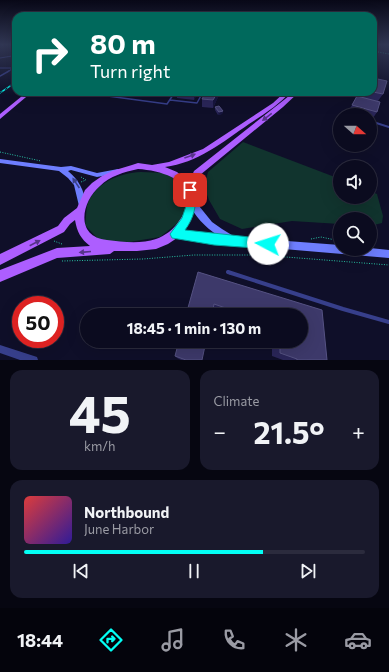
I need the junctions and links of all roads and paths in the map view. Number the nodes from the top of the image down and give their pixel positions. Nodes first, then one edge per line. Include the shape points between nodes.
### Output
1 (0, 68) edge
2 (12, 68) edge
3 (12, 69) edge
4 (0, 76) edge
5 (25, 96) edge
6 (108, 96) edge
7 (172, 96) edge
8 (201, 96) edge
9 (284, 96) edge
10 (292, 96) edge
11 (115, 97) joint
12 (170, 100) junction
13 (0, 117) edge
14 (377, 123) edge
15 (389, 127) edge
16 (0, 152) edge
17 (0, 161) edge
18 (44, 161) dead end
19 (152, 167) junction
20 (61, 169) junction
21 (121, 170) junction
22 (86, 172) junction
23 (77, 184) junction
24 (190, 190) junction
25 (192, 203) junction
26 (81, 207) junction
27 (176, 234) junction
28 (50, 235) junction
29 (308, 239) dead end
30 (333, 240) edge
31 (238, 242) junction
32 (124, 248) junction
33 (64, 253) junction
34 (389, 254) edge
35 (0, 260) edge
36 (389, 265) edge
37 (228, 272) dead end
38 (0, 276) edge
39 (389, 322) edge
40 (0, 349) edge
41 (34, 360) edge

1 - 2 lane
3 - 4 lane
5 - 13 main road
6 - 11 lane
7 - 12 lane
8 - 12 lane via 197,103
19 -> 9 main road via 170,164 205,151
10 -> 24 main road via 198,173
11 - 12 lane via 167,104
14 - 15 lane
16 - 18 path
17 - 20 main road
19 - 21 main road via 138,166
19 - 24 main road via 174,174 184,181
20 - 22 main road via 71,168
23 -> 20 main road
21 - 22 main road via 97,175
21 - 26 main road via 110,174 94,186
22 - 23 path via 81,176 86,180
23 - 26 main road
24 - 25 main road
25 - 27 main road via 186,220
25 - 31 main road via 204,221 220,234
26 - 28 main road via 61,229
26 - 32 main road via 80,227 88,239 102,245
27 - 31 main road
27 - 32 main road via 158,244
28 - 33 path via 53,240 67,246
35 -> 28 main road
29 - 30 path via 321,237
31 - 34 main road
32 -> 33 main road
33 - 36 path via 61,262 260,254
33 - 38 main road via 42,258
37 - 39 lane
40 - 41 street

